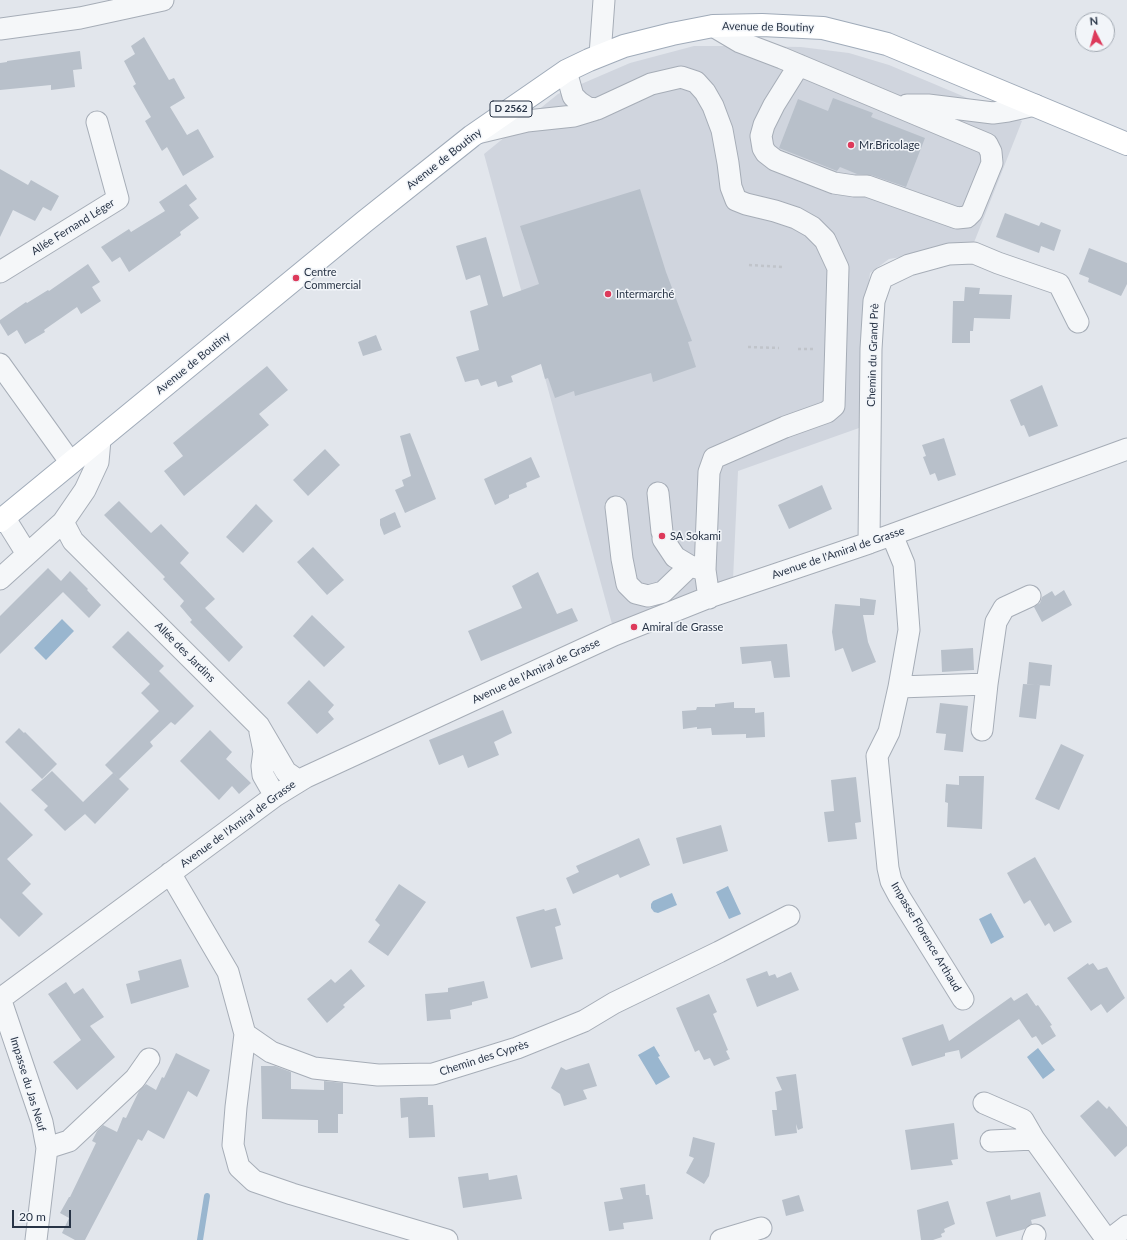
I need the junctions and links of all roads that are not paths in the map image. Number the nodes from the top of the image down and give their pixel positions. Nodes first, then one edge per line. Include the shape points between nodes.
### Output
1 (163, 0) edge
2 (604, 0) edge
3 (713, 26) junction
4 (0, 29) edge
5 (600, 55) junction
6 (799, 65) junction
7 (566, 70) junction
8 (896, 105) junction
9 (1035, 105) junction
10 (597, 109) junction
11 (96, 122) dead end
12 (476, 133) junction
13 (1127, 144) edge
14 (0, 272) edge
15 (1078, 322) dead end
16 (0, 364) edge
17 (100, 440) junction
18 (1127, 449) edge
19 (71, 463) junction
20 (658, 493) dead end
21 (616, 507) dead end
22 (2, 519) edge
23 (63, 522) junction
24 (892, 534) junction
25 (869, 543) junction
26 (27, 554) junction
27 (698, 568) junction
28 (0, 579) edge
29 (1030, 596) dead end
30 (709, 598) junction
31 (988, 684) junction
32 (899, 687) junction
33 (259, 726) junction
34 (982, 730) dead end
35 (299, 781) junction
36 (275, 796) junction
37 (170, 873) junction
38 (789, 916) dead end
39 (0, 998) edge
40 (963, 999) dead end
41 (245, 1034) junction
42 (149, 1059) dead end
43 (984, 1103) dead end
44 (1034, 1139) junction
45 (990, 1141) dead end
46 (47, 1148) junction
47 (1127, 1226) edge
48 (761, 1228) dead end
49 (36, 1240) edge
50 (447, 1240) edge
51 (721, 1240) edge
52 (1108, 1240) edge

1 - 4 street via 80,18
2 - 5 street
3 - 5 main road, Avenue de Boutiny / D 2562 via 624,46
3 - 6 street via 740,42
3 - 9 main road, Avenue de Boutiny / D 2562 via 792,26 823,28 854,35 887,44
5 - 7 main road, Avenue de Boutiny / D 2562
6 - 8 street
6 - 8 street via 764,125 761,136 766,153 775,160 834,183 867,186 949,216 967,217 972,212 992,163 987,144
7 - 10 street via 573,96 588,108
7 - 12 main road, Avenue de Boutiny / D 2562
8 - 9 street via 928,105 993,113
9 - 13 main road, Avenue de Boutiny / D 2562
10 - 12 street via 574,116 527,121
10 - 27 street via 651,84 681,77 696,82 713,106 722,130 731,187 736,200 796,218 812,227 825,240 838,268 834,406 827,412 714,458 709,472
11 - 14 street, Allée Fernand Léger via 118,199
12 - 17 main road, Avenue de Boutiny / D 2562
15 - 25 street, Chemin du Grand Prè via 1059,284 974,253 949,254 909,266 882,278 874,300 871,349
16 - 19 street
17 - 19 main road, Avenue de Boutiny / D 2562
17 - 23 street via 98,462 85,490
18 - 24 street, Avenue de l'Amiral de Grasse
19 - 22 main road, Avenue de Boutiny / D 2562
20 - 27 street via 662,536 674,558
21 - 27 street via 627,584 636,593 648,596 663,592
22 - 26 street
23 - 26 street
23 - 33 street, Allée des Jardins via 73,541
24 - 25 street, Avenue de l'Amiral de Grasse
24 - 32 street, Impasse Florence Arthaud via 904,564 909,630
25 - 30 street, Avenue de l'Amiral de Grasse
26 - 28 street
27 - 30 street
29 - 31 street via 1004,608 996,622
30 - 35 street, Avenue de l'Amiral de Grasse via 614,635
31 - 32 street
31 - 34 street
32 - 40 street, Impasse Florence Arthaud via 889,732 877,756 888,868 899,896
33 - 35 street, Allée des Jardins via 286,772
33 - 36 street via 264,751 263,775
35 - 36 street, Avenue de l'Amiral de Grasse
36 - 37 street, Avenue de l'Amiral de Grasse
37 - 39 street, Avenue de l'Amiral de Grasse
37 - 41 street via 228,972
38 - 41 street, Chemin des Cyprès via 614,1003 584,1021 517,1048 433,1074 378,1075 314,1068 271,1052
39 - 46 street, Impasse du Jas Neuf via 42,1122
41 - 50 street via 233,1145 238,1167 254,1181 273,1188
42 - 46 street via 135,1079 70,1141
43 - 44 street via 1022,1120
44 - 45 street
44 - 52 street
46 - 49 street, Impasse du Jas Neuf
47 - 52 street
48 - 51 street

